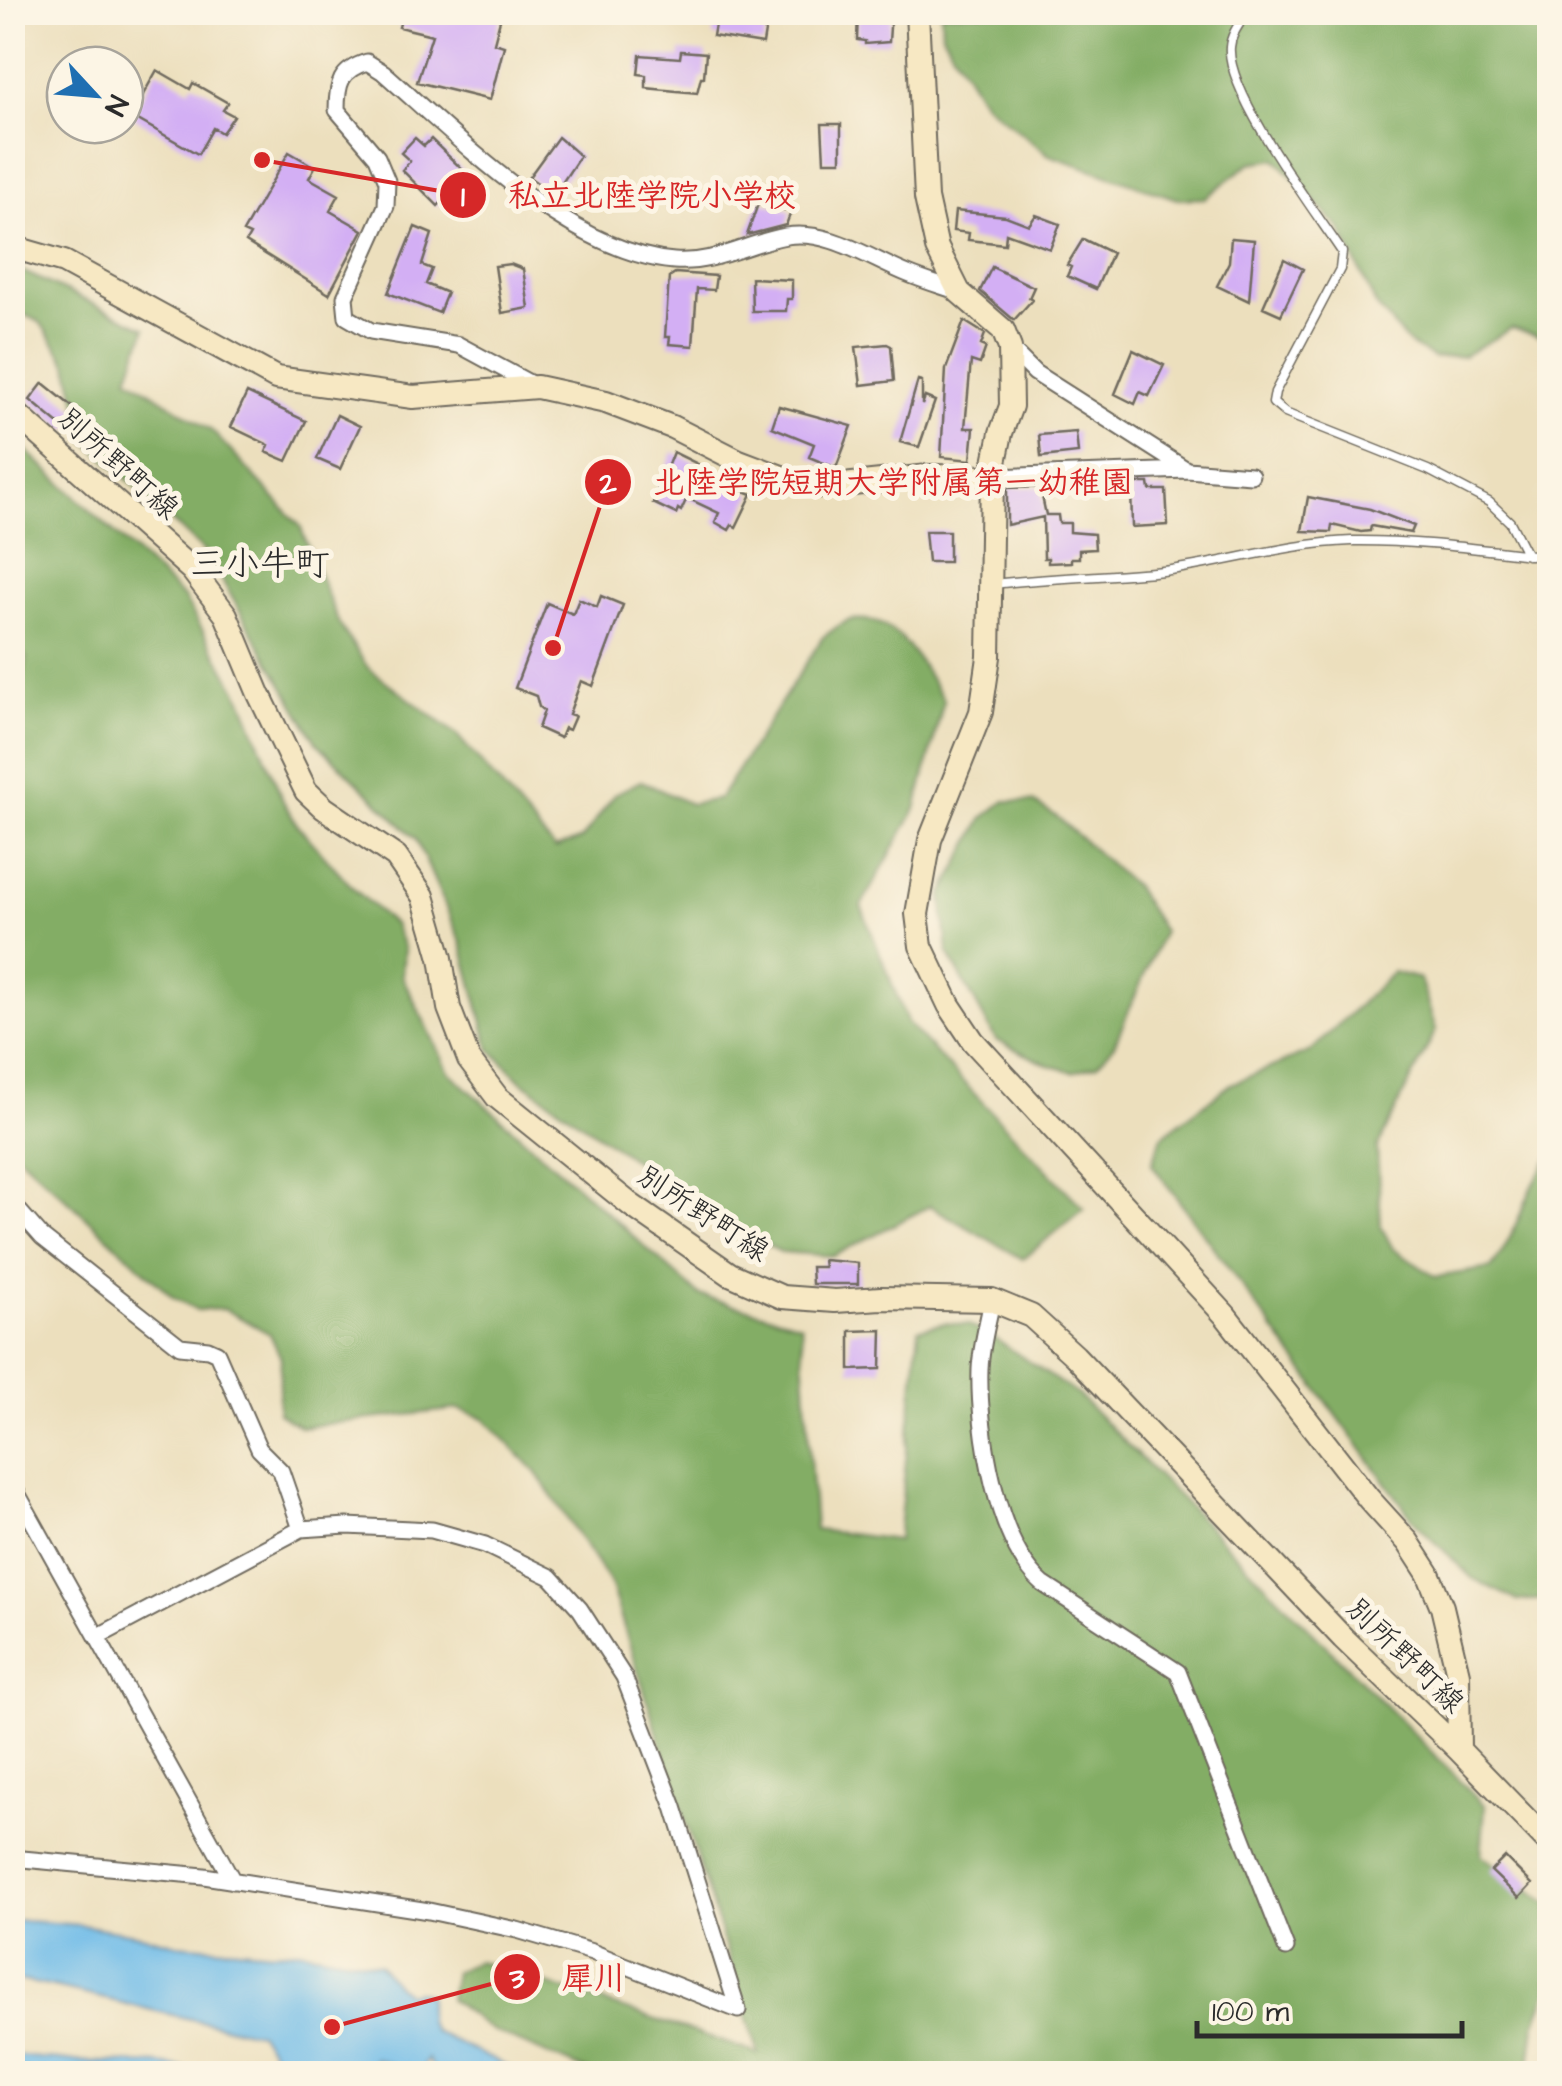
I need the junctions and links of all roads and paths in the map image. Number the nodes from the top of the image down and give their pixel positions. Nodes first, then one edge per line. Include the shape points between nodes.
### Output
1 (918, 12) edge
2 (1247, 12) edge
3 (12, 247) edge
4 (959, 292) junction
5 (1010, 348) junction
6 (537, 388) junction
7 (12, 410) edge
8 (1188, 470) junction
9 (1251, 475) dead end
10 (992, 477) junction
11 (1527, 554) junction
12 (1550, 557) edge
13 (991, 584) junction
14 (12, 1203) edge
15 (992, 1300) junction
16 (12, 1484) edge
17 (301, 1529) junction
18 (97, 1636) junction
19 (1459, 1750) junction
20 (1550, 1844) edge
21 (12, 1858) edge
22 (233, 1881) junction
23 (1286, 1948) dead end

1 - 4 street via 926,198 937,248
2 - 11 lane via 1234,32 1232,66 1258,125 1342,252 1340,269 1273,403 1489,502 1510,522
3 - 6 street via 64,262 276,378 413,397
4 - 5 street via 1003,330
4 - 6 street via 814,236 786,236 702,260 629,251 516,188 383,72 368,62 353,66 337,86 337,110 387,181 386,206 345,297 347,317 372,330 459,345
5 - 8 street via 1035,373
5 - 10 street via 1011,406
6 - 10 street via 606,402 792,481 824,487
7 - 15 street, 別所野町線 via 192,570 226,615 306,791 396,856 423,896 449,1008 469,1060 498,1097 631,1205 730,1274 782,1297
8 - 9 street
8 - 10 street
10 - 13 street
11 - 12 lane
11 - 13 lane via 1354,541 1160,571
13 - 19 street via 982,712 930,840 917,914 921,946 973,1041 1225,1314 1408,1542 1442,1607 1458,1674
14 - 17 street via 42,1237 180,1346 217,1353 258,1449 281,1471
15 - 19 street, 別所野町線 via 1031,1316 1075,1356
15 - 23 street via 980,1364 981,1423 1016,1551 1043,1584 1178,1672
16 - 18 street
17 - 18 street
17 - 22 street via 432,1530 485,1545 551,1577 624,1678 674,1807 738,2010 517,1930
18 - 22 street
19 - 20 street, 別所野町線
21 - 22 street

